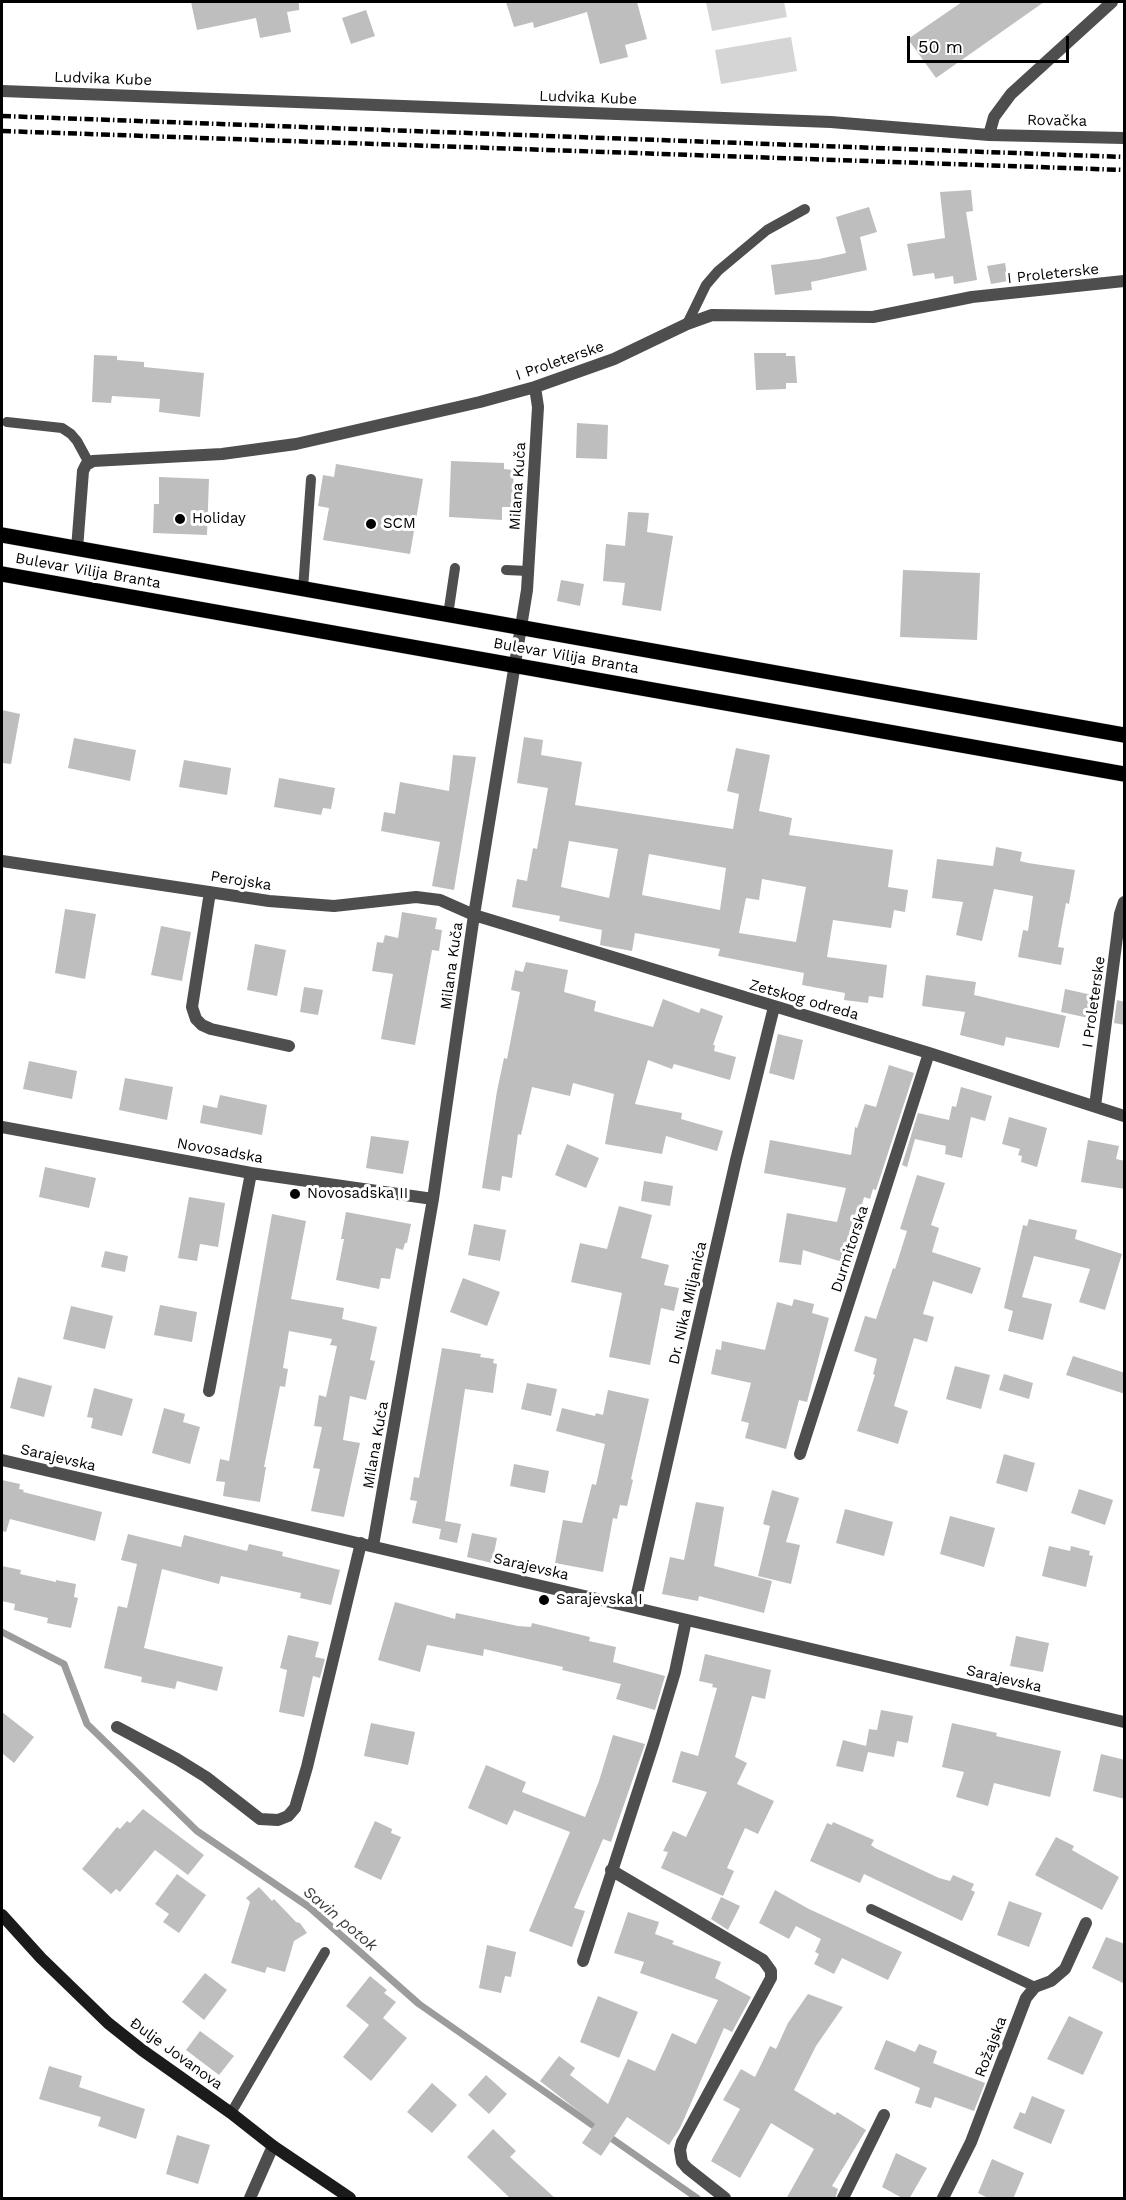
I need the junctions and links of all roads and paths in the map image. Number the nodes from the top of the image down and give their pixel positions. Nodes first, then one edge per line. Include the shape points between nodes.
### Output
1 (1112, 2) edge
2 (2, 91) edge
3 (989, 135) junction
4 (1125, 138) edge
5 (805, 208) dead end
6 (1125, 281) edge
7 (687, 324) junction
8 (535, 387) junction
9 (7, 422) dead end
10 (89, 463) junction
11 (312, 478) dead end
12 (2, 535) edge
13 (77, 549) junction
14 (455, 568) dead end
15 (506, 570) dead end
16 (528, 571) junction
17 (2, 574) edge
18 (303, 589) junction
19 (448, 615) junction
20 (521, 628) junction
21 (515, 665) junction
22 (1125, 735) edge
23 (1125, 774) edge
24 (2, 861) edge
25 (210, 892) junction
26 (1125, 902) edge
27 (474, 915) junction
28 (774, 1007) junction
29 (289, 1046) dead end
30 (929, 1053) junction
31 (1095, 1106) junction
32 (1125, 1116) edge
33 (2, 1127) edge
34 (251, 1173) junction
35 (434, 1199) junction
36 (209, 1391) dead end
37 (800, 1454) dead end
38 (2, 1460) edge
39 (367, 1545) junction
40 (634, 1607) junction
41 (686, 1620) junction
42 (1125, 1722) edge
43 (117, 1727) dead end
44 (611, 1870) junction
45 (872, 1909) dead end
46 (2, 1915) edge
47 (1086, 1923) dead end
48 (325, 1952) dead end
49 (583, 1961) dead end
50 (1035, 1987) junction
51 (231, 2113) junction
52 (884, 2115) dead end
53 (273, 2146) junction
54 (250, 2199) edge
55 (350, 2199) edge
56 (725, 2199) edge
57 (843, 2199) edge
58 (943, 2199) edge

1 - 3 street via 1011,94 994,117
2 - 3 street, Ludvika Kube via 831,122
3 - 4 street, Rovačka
5 - 7 lane via 767,230 718,271 706,285
6 - 7 street, I Proleterske via 972,297 873,317 721,314
7 - 8 street, I Proleterske via 614,358
8 - 10 street, I Proleterske via 296,444 222,454
8 - 16 street, Milana Kuča via 538,407
9 - 10 lane via 62,428 77,441
10 - 13 street via 83,471
11 - 18 lane
12 - 13 main road, Bulevar Vilija Branta
13 - 18 main road, Bulevar Vilija Branta
14 - 19 lane
15 - 16 lane
16 - 20 street, Milana Kuča
17 - 21 main road, Bulevar Vilija Branta
18 - 19 main road, Bulevar Vilija Branta
19 - 20 main road, Bulevar Vilija Branta
20 - 21 street, Milana Kuča
20 - 22 main road, Bulevar Vilija Branta
21 - 23 main road, Bulevar Vilija Branta
21 - 27 street, Milana Kuča
24 - 25 street, Perojska
25 - 27 street, Perojska via 269,902 334,906 416,897 440,900
25 - 29 street via 192,1007 196,1019 211,1029
26 - 31 street, I Proleterske via 1120,914
27 - 28 street, Zetskog odreda
27 - 35 street, Milana Kuča
28 - 30 street, Zetskog odreda
28 - 40 street, Dr. Nika Miljanića
30 - 31 street, Zetskog odreda
30 - 37 street, Durmitorska
31 - 32 street, Zetskog odreda
33 - 34 street, Novosadska
34 - 35 street, Novosadska
34 - 36 street
35 - 39 street, Milana Kuča
38 - 39 street, Sarajevska
39 - 40 street, Sarajevska
39 - 43 street, Milana Kuča via 308,1767 295,1808 288,1816 260,1819 206,1777
40 - 41 street, Sarajevska
41 - 42 street, Sarajevska
41 - 44 street via 675,1672
44 - 49 street
44 - 56 street via 764,1960 771,1971 771,1978 680,2150 687,2168
45 - 50 lane
46 - 51 street, Đulje Jovanova via 108,2023
47 - 50 street via 1065,1969 1051,1981
48 - 51 lane
50 - 58 street, Rožajska via 1026,1998 971,2142
51 - 53 street, Đulje Jovanova
52 - 57 street
53 - 54 street
53 - 55 street, Đulje Jovanova

